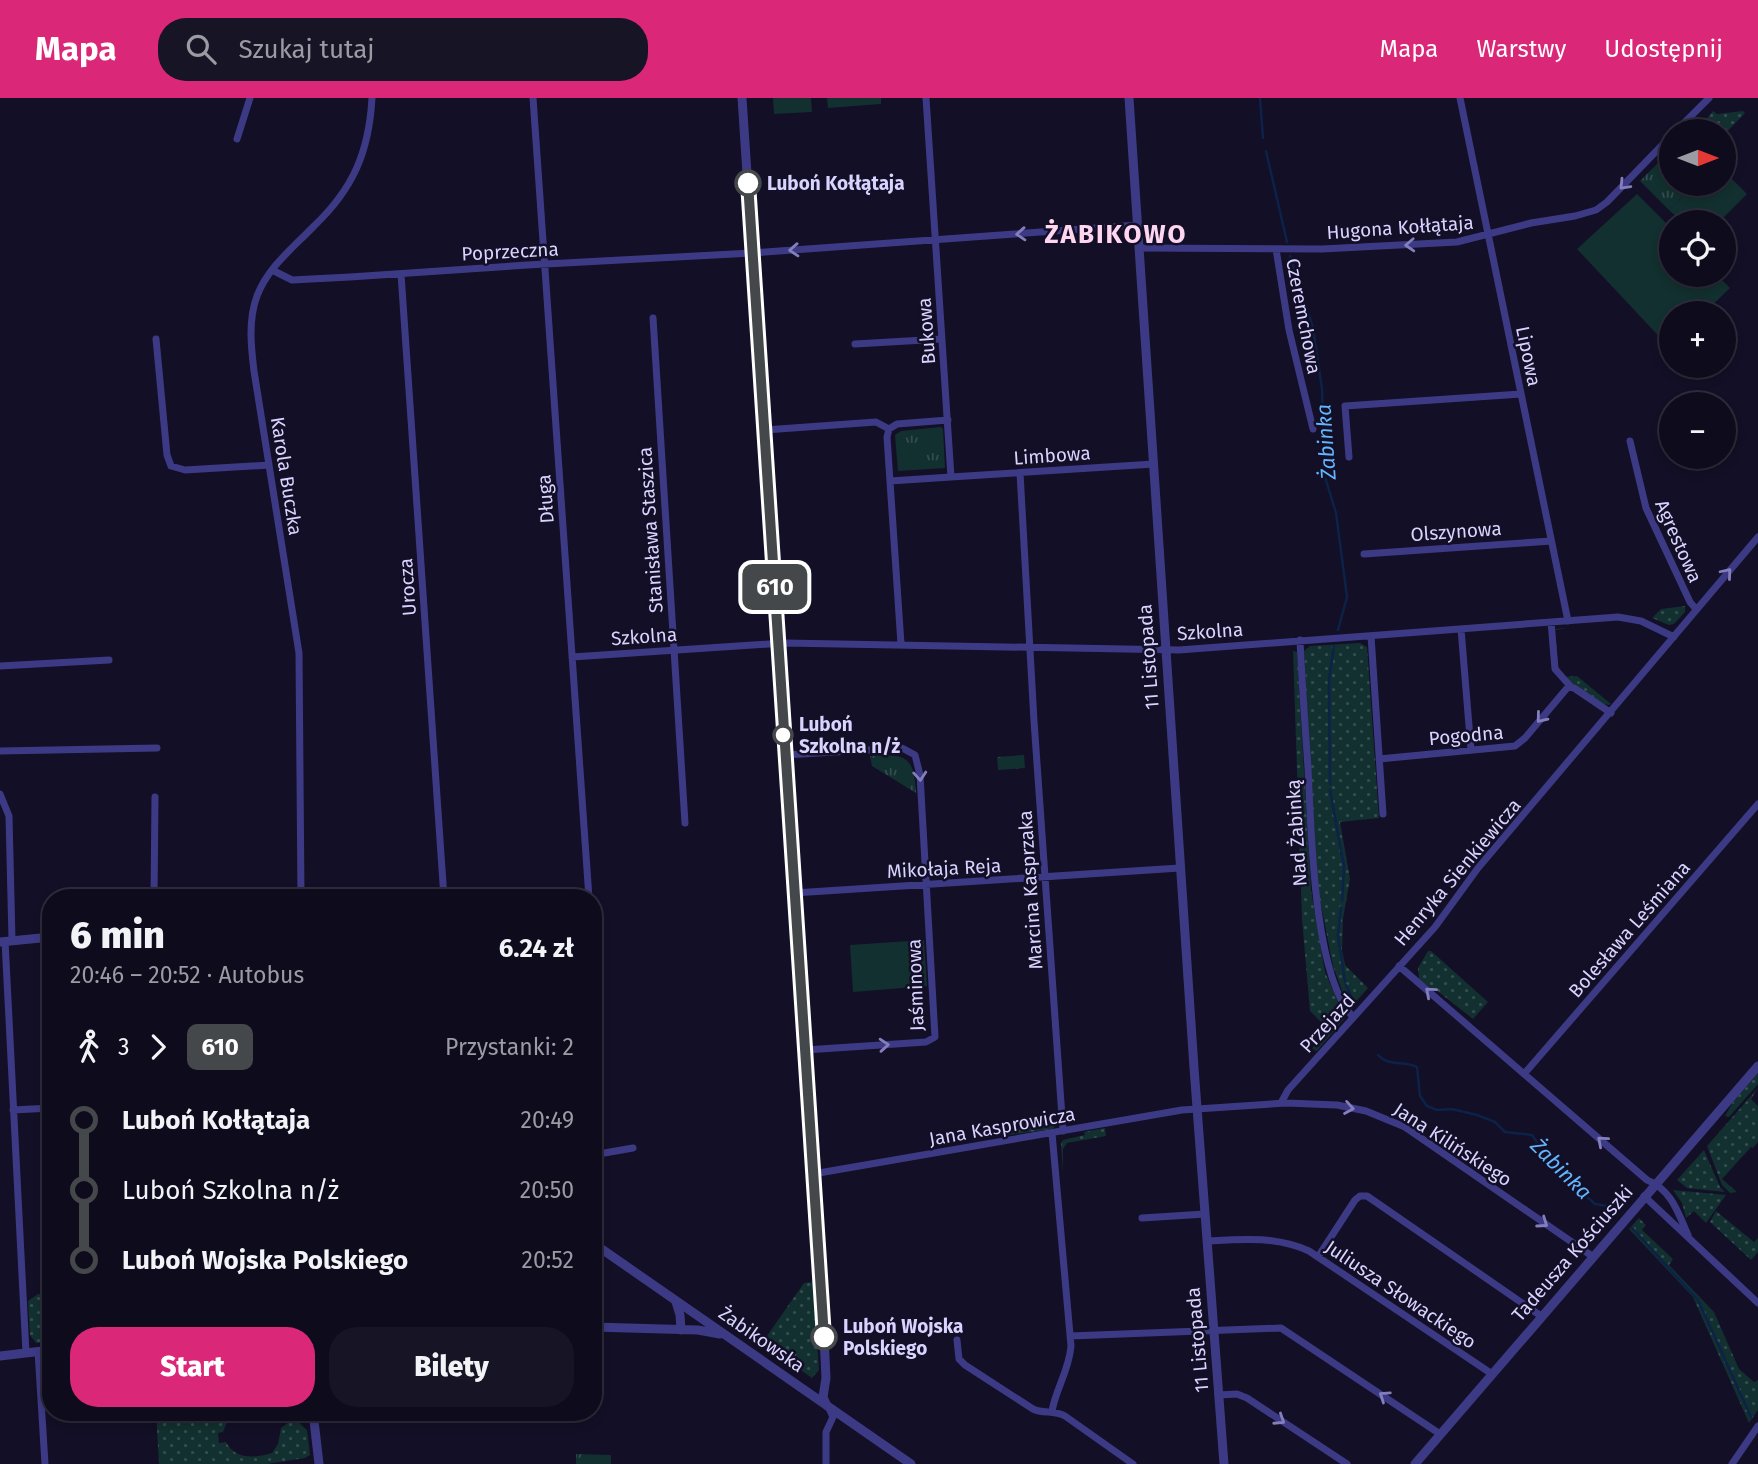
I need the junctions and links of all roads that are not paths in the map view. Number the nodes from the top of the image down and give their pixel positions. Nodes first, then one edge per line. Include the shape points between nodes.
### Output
1 (250, 98) edge
2 (372, 98) edge
3 (533, 98) edge
4 (742, 98) edge
5 (926, 98) edge
6 (1129, 98) edge
7 (1460, 98) edge
8 (1709, 98) edge
9 (1688, 119) edge
10 (237, 139) dead end
11 (1659, 148) edge
12 (1138, 226) junction
13 (1488, 235) junction
14 (935, 240) junction
15 (1140, 248) junction
16 (1276, 248) junction
17 (752, 253) junction
18 (544, 265) junction
19 (272, 270) junction
20 (401, 274) junction
21 (653, 318) dead end
22 (156, 339) dead end
23 (942, 339) junction
24 (855, 344) dead end
25 (1521, 394) junction
26 (948, 420) junction
27 (889, 429) junction
28 (1313, 429) dead end
29 (765, 430) junction
30 (1630, 441) dead end
31 (1349, 457) dead end
32 (1154, 464) junction
33 (269, 466) junction
34 (1020, 473) junction
35 (951, 477) junction
36 (890, 481) junction
37 (1758, 537) edge
38 (1551, 541) junction
39 (1364, 554) dead end
40 (1696, 609) junction
41 (1568, 621) junction
42 (1551, 622) junction
43 (1461, 629) junction
44 (1371, 636) junction
45 (1674, 637) junction
46 (1300, 640) junction
47 (778, 643) junction
48 (901, 644) junction
49 (1030, 646) junction
50 (674, 649) junction
51 (1165, 649) junction
52 (572, 657) junction
53 (109, 660) dead end
54 (0, 666) edge
55 (1571, 687) junction
56 (1611, 713) junction
57 (157, 748) dead end
58 (1471, 750) junction
59 (0, 751) edge
60 (785, 755) junction
61 (1379, 759) junction
62 (0, 794) edge
63 (155, 797) dead end
64 (1758, 804) edge
65 (1383, 814) dead end
66 (685, 823) dead end
67 (1180, 868) junction
68 (1045, 877) junction
69 (927, 884) junction
70 (154, 889) edge
71 (301, 889) edge
72 (443, 889) edge
73 (588, 889) edge
74 (794, 893) junction
75 (42, 938) edge
76 (6, 941) edge
77 (1399, 966) junction
78 (1353, 1017) junction
79 (805, 1050) junction
80 (1758, 1066) edge
81 (1524, 1073) junction
82 (1281, 1103) junction
83 (42, 1108) edge
84 (1197, 1108) junction
85 (13, 1110) junction
86 (1063, 1131) junction
87 (1052, 1133) junction
88 (633, 1148) dead end
89 (602, 1153) edge
90 (813, 1174) junction
91 (1655, 1183) junction
92 (1644, 1196) junction
93 (1205, 1214) junction
94 (1142, 1218) dead end
95 (1688, 1235) junction
96 (1207, 1241) junction
97 (602, 1250) edge
98 (1592, 1256) junction
99 (1318, 1257) junction
100 (676, 1300) junction
101 (1758, 1303) edge
102 (1541, 1316) junction
103 (602, 1327) edge
104 (681, 1330) junction
105 (1213, 1330) junction
106 (1070, 1336) junction
107 (728, 1337) junction
108 (957, 1340) dead end
109 (38, 1351) junction
110 (42, 1351) edge
111 (26, 1353) junction
112 (0, 1356) edge
113 (1492, 1374) junction
114 (1219, 1395) junction
115 (827, 1406) junction
116 (1052, 1411) junction
117 (42, 1416) edge
118 (42, 1421) edge
119 (314, 1421) edge
120 (1758, 1426) edge
121 (1440, 1434) junction
122 (1419, 1463) edge
123 (45, 1464) edge
124 (319, 1464) edge
125 (826, 1464) edge
126 (911, 1464) edge
127 (1133, 1464) edge
128 (1224, 1464) edge
129 (1347, 1464) edge
130 (1732, 1464) edge

1 - 10 street
2 - 19 street, Karola Buczka via 368,139 353,178 329,211
3 - 18 street, Długa
4 - 17 street
5 - 14 street, Bukowa
6 - 12 street, 11 Listopada
7 - 13 street, Lipowa
8 - 9 street
11 -> 13 street, Hugona Kołłątaja via 1596,210
12 -> 14 street
12 - 15 street, 11 Listopada
13 -> 16 street, Hugona Kołłątaja via 1423,245
13 - 25 street, Lipowa
14 -> 17 street
14 - 23 street, Bukowa
15 - 16 street, Hugona Kołłątaja
15 - 32 street, 11 Listopada
16 - 28 street, Czeremchowa via 1289,330
17 - 18 street, Poprzeczna
17 - 29 street
18 - 20 street, Poprzeczna
18 - 52 street, Długa
19 - 20 street, Poprzeczna via 292,280
19 - 33 street, Karola Buczka via 257,297 251,333
20 - 72 street, Urocza
21 - 50 street, Stanisława Staszica
22 - 33 street via 171,466 185,470
23 - 24 street
23 - 26 street, Bukowa
25 - 31 street via 1345,406
25 - 38 street, Lipowa
26 - 27 street
26 - 35 street, Bukowa
27 - 29 street via 876,422
27 - 36 street
29 - 47 street
30 - 40 street, Agrestowa via 1646,508
32 - 34 street, Limbowa
32 - 51 street, 11 Listopada
33 - 71 street, Karola Buczka via 299,653
34 - 35 street, Limbowa
34 - 49 street, Marcina Kasprzaka
35 - 36 street
36 - 48 street
40 -> 37 street
38 - 39 street, Olszynowa
38 - 41 street, Lipowa
40 - 45 street
41 - 42 street, Szkolna
41 - 45 street, Szkolna via 1629,618
42 - 43 street, Szkolna
42 - 55 street via 1555,669
43 - 44 street, Szkolna
43 - 58 street
44 - 46 street, Szkolna
44 - 61 street
45 - 56 street, Henryka Sienkiewicza
46 - 51 street, Szkolna
46 - 78 street, Nad Żabinką via 1315,888 1334,978
47 - 48 street, Szkolna
47 - 50 street, Szkolna
47 - 60 street
48 - 49 street, Szkolna
49 - 51 street, Szkolna
49 - 68 street, Marcina Kasprzaka
50 - 52 street, Szkolna
50 - 66 street, Stanisława Staszica
51 - 67 street, 11 Listopada
52 - 73 street, Długa
53 - 54 street
55 - 56 street
55 -> 58 street, Pogodna via 1518,744
56 - 77 street, Henryka Sienkiewicza
57 - 59 street
58 - 61 street, Pogodna
60 -> 69 street via 902,748 915,755
60 - 74 street
61 - 65 street
62 - 76 street via 9,816
63 - 70 street
64 - 81 street, Bolesława Leśmiana
67 - 68 street, Mikołaja Reja
67 - 84 street, 11 Listopada
68 - 69 street, Mikołaja Reja
68 - 86 street, Marcina Kasprzaka
69 - 74 street, Mikołaja Reja
79 -> 69 street, Jaśminowa via 926,1042 935,1037
74 - 79 street
75 - 76 street
76 - 85 street
77 - 78 street, Przejazd
81 -> 77 street, Henryka Sienkiewicza
78 - 82 street, Przejazd
79 - 90 street
80 - 91 street, Tadeusza Kościuszki
91 -> 81 street, Henryka Sienkiewicza
82 - 84 street, Jana Kilińskiego
82 -> 98 street, Jana Kilińskiego via 1347,1107 1394,1121
83 - 85 street
84 - 86 street, Jana Kasprowicza
84 - 93 street, 11 Listopada
85 - 111 street
86 - 87 street, Jana Kasprowicza
87 - 90 street, Jana Kasprowicza
87 - 106 street
88 - 89 street
90 - 115 street
91 - 92 street, Tadeusza Kościuszki
91 - 95 street, Henryka Sienkiewicza via 1671,1198
92 - 95 street
92 - 98 street, Tadeusza Kościuszki
93 - 94 street
93 - 96 street, 11 Listopada
95 - 101 street
96 - 99 street, Juliusza Słowackiego via 1268,1240 1294,1245
96 - 105 street, 11 Listopada
97 - 100 street, Żabikowska
98 - 102 street, Tadeusza Kościuszki
99 - 102 street via 1355,1200 1367,1196
99 - 113 street, Juliusza Słowackiego
100 - 104 street
100 - 107 street, Żabikowska
102 - 113 street, Tadeusza Kościuszki
103 - 104 street
104 - 107 street
105 - 106 street
105 - 114 street, 11 Listopada
121 -> 105 street via 1284,1329
106 - 116 street via 1068,1369
107 - 115 street, Żabikowska
108 - 116 street via 961,1363 1033,1409
109 - 110 street
109 - 111 street
109 - 117 street
111 - 112 street
113 - 121 street, Tadeusza Kościuszki
114 - 128 street, 11 Listopada
114 -> 129 street via 1244,1396
115 - 125 street via 833,1417 826,1432
115 - 126 street, Żabikowska
116 - 127 street
118 - 123 street
119 - 124 street
120 - 130 street
121 - 122 street, Tadeusza Kościuszki

